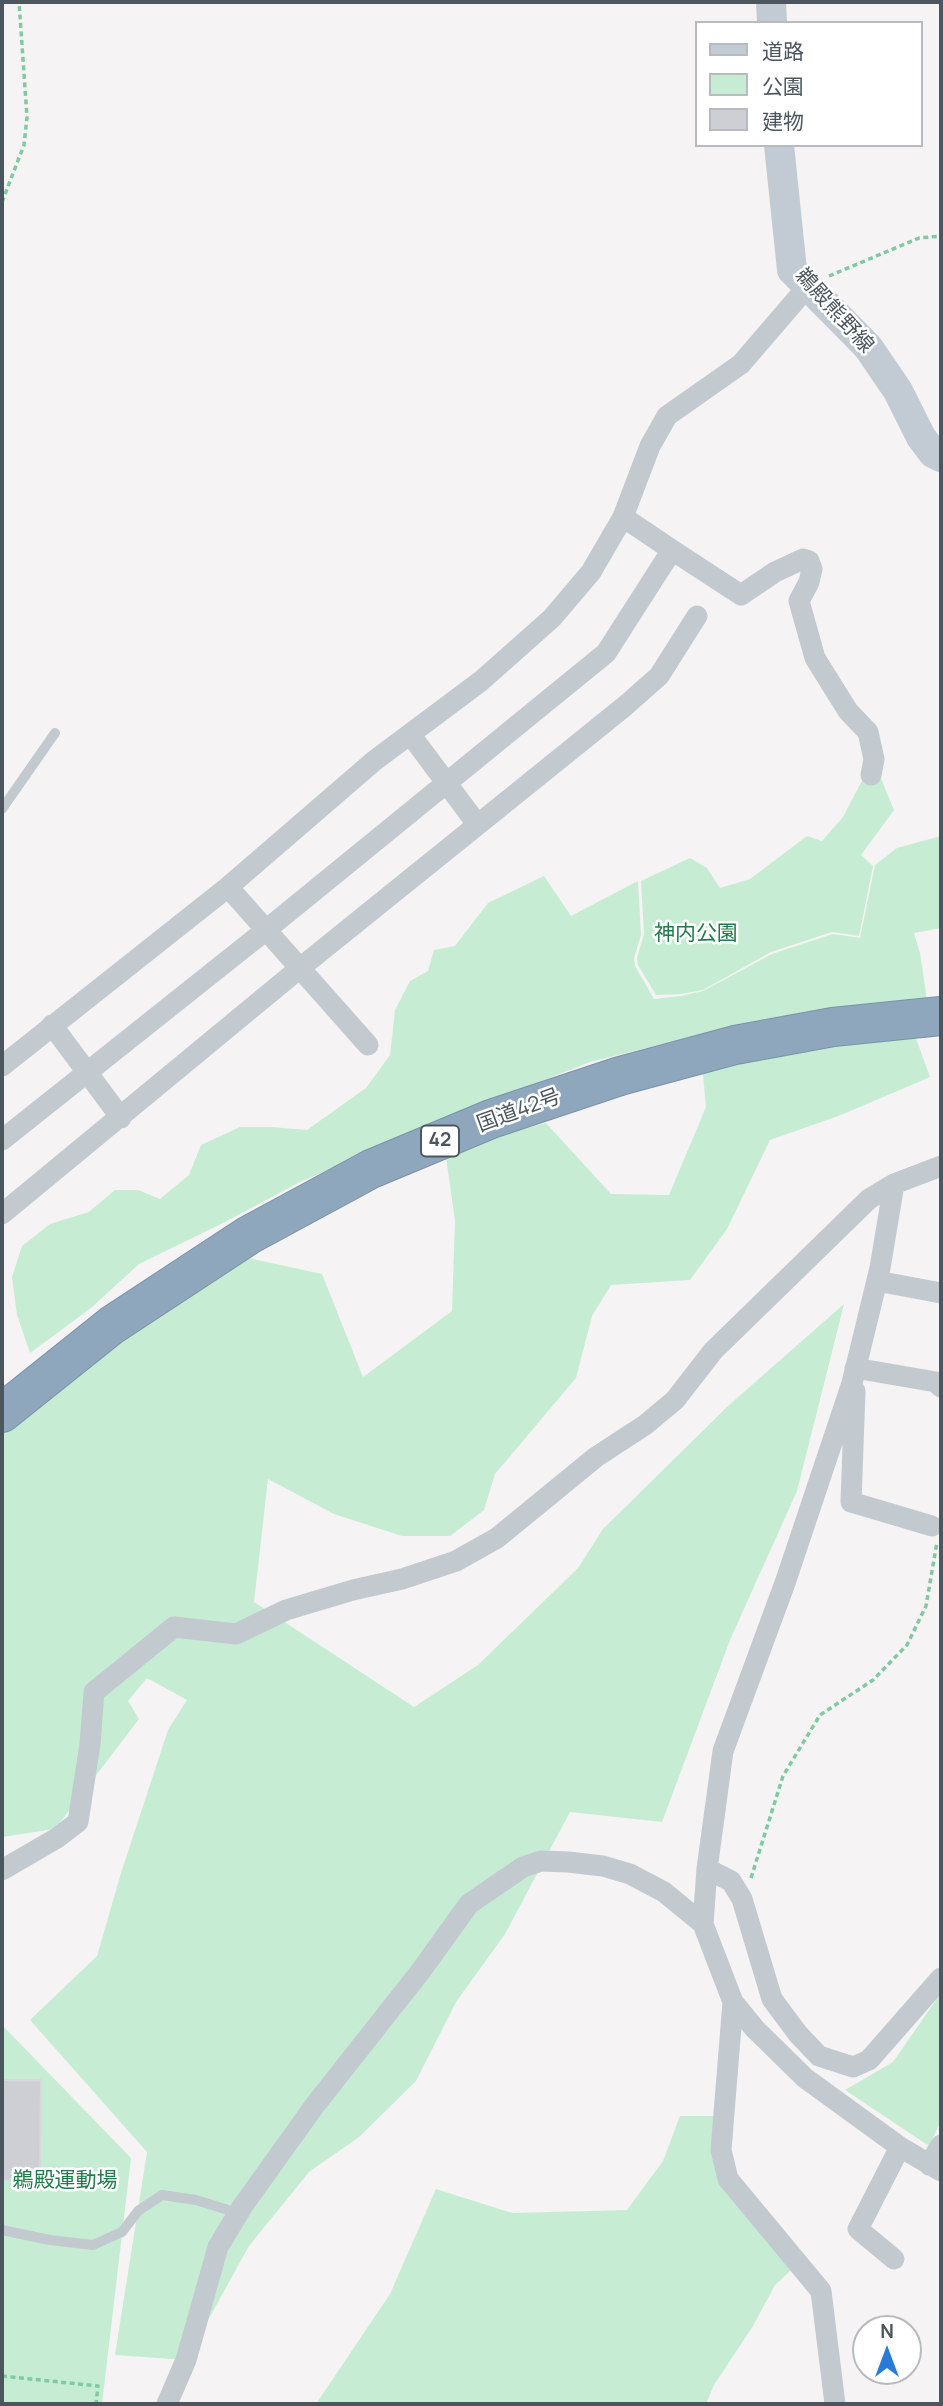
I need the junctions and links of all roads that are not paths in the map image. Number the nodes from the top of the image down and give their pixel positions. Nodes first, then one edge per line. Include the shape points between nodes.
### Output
1 (771, 2) edge
2 (772, 21) edge
3 (779, 147) edge
4 (808, 286) junction
5 (941, 457) edge
6 (623, 517) junction
7 (672, 550) junction
8 (696, 616) dead end
9 (55, 733) dead end
10 (410, 734) junction
11 (871, 775) dead end
12 (446, 783) junction
13 (2, 809) edge
14 (477, 824) junction
15 (228, 887) junction
16 (266, 930) junction
17 (300, 968) junction
18 (941, 1016) edge
19 (52, 1025) junction
20 (368, 1045) dead end
21 (3, 1063) edge
22 (87, 1073) junction
23 (121, 1118) junction
24 (2, 1140) edge
25 (941, 1166) edge
26 (894, 1184) junction
27 (2, 1214) edge
28 (877, 1281) junction
29 (941, 1293) edge
30 (853, 1376) junction
31 (941, 1387) edge
32 (2, 1413) edge
33 (936, 1528) road end
34 (707, 1869) junction
35 (2, 1870) edge
36 (703, 1924) junction
37 (941, 1978) edge
38 (733, 2002) junction
39 (941, 2145) edge
40 (900, 2147) junction
41 (935, 2168) edge
42 (238, 2213) junction
43 (2, 2230) edge
44 (894, 2259) dead end
45 (167, 2404) edge
46 (835, 2404) edge

1 - 2 main road
3 - 4 main road, 鵜殿熊野線 via 792,270
4 - 5 main road, 鵜殿熊野線 via 868,347 898,391 921,437
4 - 6 street via 741,364 667,416 650,446
6 - 7 street
6 - 10 street via 591,572 552,618 481,681
7 - 11 street via 741,595 775,572 803,559 809,561 809,582 799,601 815,658 848,711 868,732 874,759
7 - 12 street via 606,653
8 - 14 street via 659,676
9 - 13 lane
10 - 12 street
10 - 15 street
12 - 14 street
12 - 16 street
14 - 17 street
15 - 16 street
15 - 19 street
16 - 17 street
16 - 22 street
17 - 20 street
17 - 23 street
18 - 32 highway, 国道42号 / 42 via 833,1027 735,1045 620,1076 491,1119 383,1164 249,1235 112,1325
19 - 21 street
19 - 22 street
22 - 23 street
22 - 24 street
23 - 27 street
25 - 26 street
26 - 28 street
26 - 35 street via 869,1199 769,1294 713,1351 676,1400 596,1457 497,1538 456,1561 286,1610 236,1634 174,1627 94,1692 78,1822
28 - 29 street
28 - 30 street
30 - 31 street via 936,1382
30 - 33 street via 857,1394 851,1502
30 - 34 street via 785,1583 723,1751
34 - 36 street
34 - 37 street via 731,1881 743,1903 772,1999 819,2056 853,2067 869,2060
36 - 38 street
36 - 42 street via 664,1892 630,1874 603,1866 541,1861 523,1867 469,1904
38 - 40 street via 805,2078
38 - 46 street via 722,2150 728,2179 821,2291
39 - 41 street
40 - 41 street
40 - 44 street via 858,2229
42 - 43 lane via 162,2195 138,2211 122,2232 93,2245
42 - 45 street via 218,2247 186,2360

